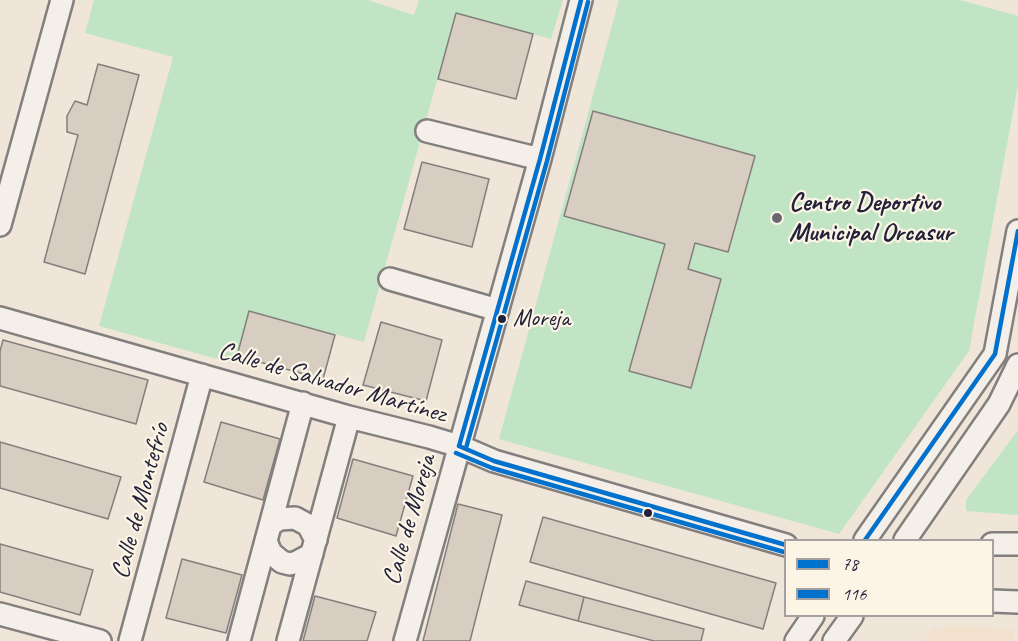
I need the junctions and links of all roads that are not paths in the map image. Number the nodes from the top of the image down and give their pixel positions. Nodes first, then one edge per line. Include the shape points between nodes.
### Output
1 (62, 0) edge
2 (581, 0) edge
3 (428, 131) dead end
4 (540, 159) junction
5 (0, 225) edge
6 (1018, 231) edge
7 (390, 279) dead end
8 (498, 310) junction
9 (0, 318) edge
10 (1018, 365) edge
11 (202, 375) junction
12 (303, 403) junction
13 (349, 417) junction
14 (459, 446) junction
15 (268, 533) junction
16 (866, 539) edge
17 (905, 539) edge
18 (784, 544) edge
19 (994, 544) edge
20 (1018, 544) edge
21 (314, 547) junction
22 (994, 601) edge
23 (1018, 602) edge
24 (0, 614) edge
25 (812, 617) edge
26 (851, 617) edge
27 (100, 641) edge
28 (130, 641) edge
29 (239, 641) edge
30 (288, 641) edge
31 (405, 641) edge
32 (796, 641) edge
33 (834, 641) edge

1 - 5 street
2 - 4 street, Calle de Moreja
3 - 4 street
4 - 8 street, Calle de Moreja
6 - 16 street via 995,354
7 - 8 street
8 - 14 street, Calle de Moreja
9 - 11 street, Calle de Salvador Martínez
10 - 17 street via 999,404
11 - 12 street, Calle de Salvador Martínez
11 - 28 street, Calle de Montefrío
12 - 13 street, Calle de Salvador Martínez
12 - 15 street
13 - 14 street, Calle de Salvador Martínez
13 - 21 street
14 - 18 street, Calle de Salvador Martínez via 494,461
14 - 31 street, Calle de Moreja
15 - 21 street via 280,519 295,518 308,525
15 - 21 street via 271,553 282,562 297,562
15 - 29 street
19 - 20 street
21 - 30 street
22 - 23 street
24 - 27 street
25 - 32 street
26 - 33 street

